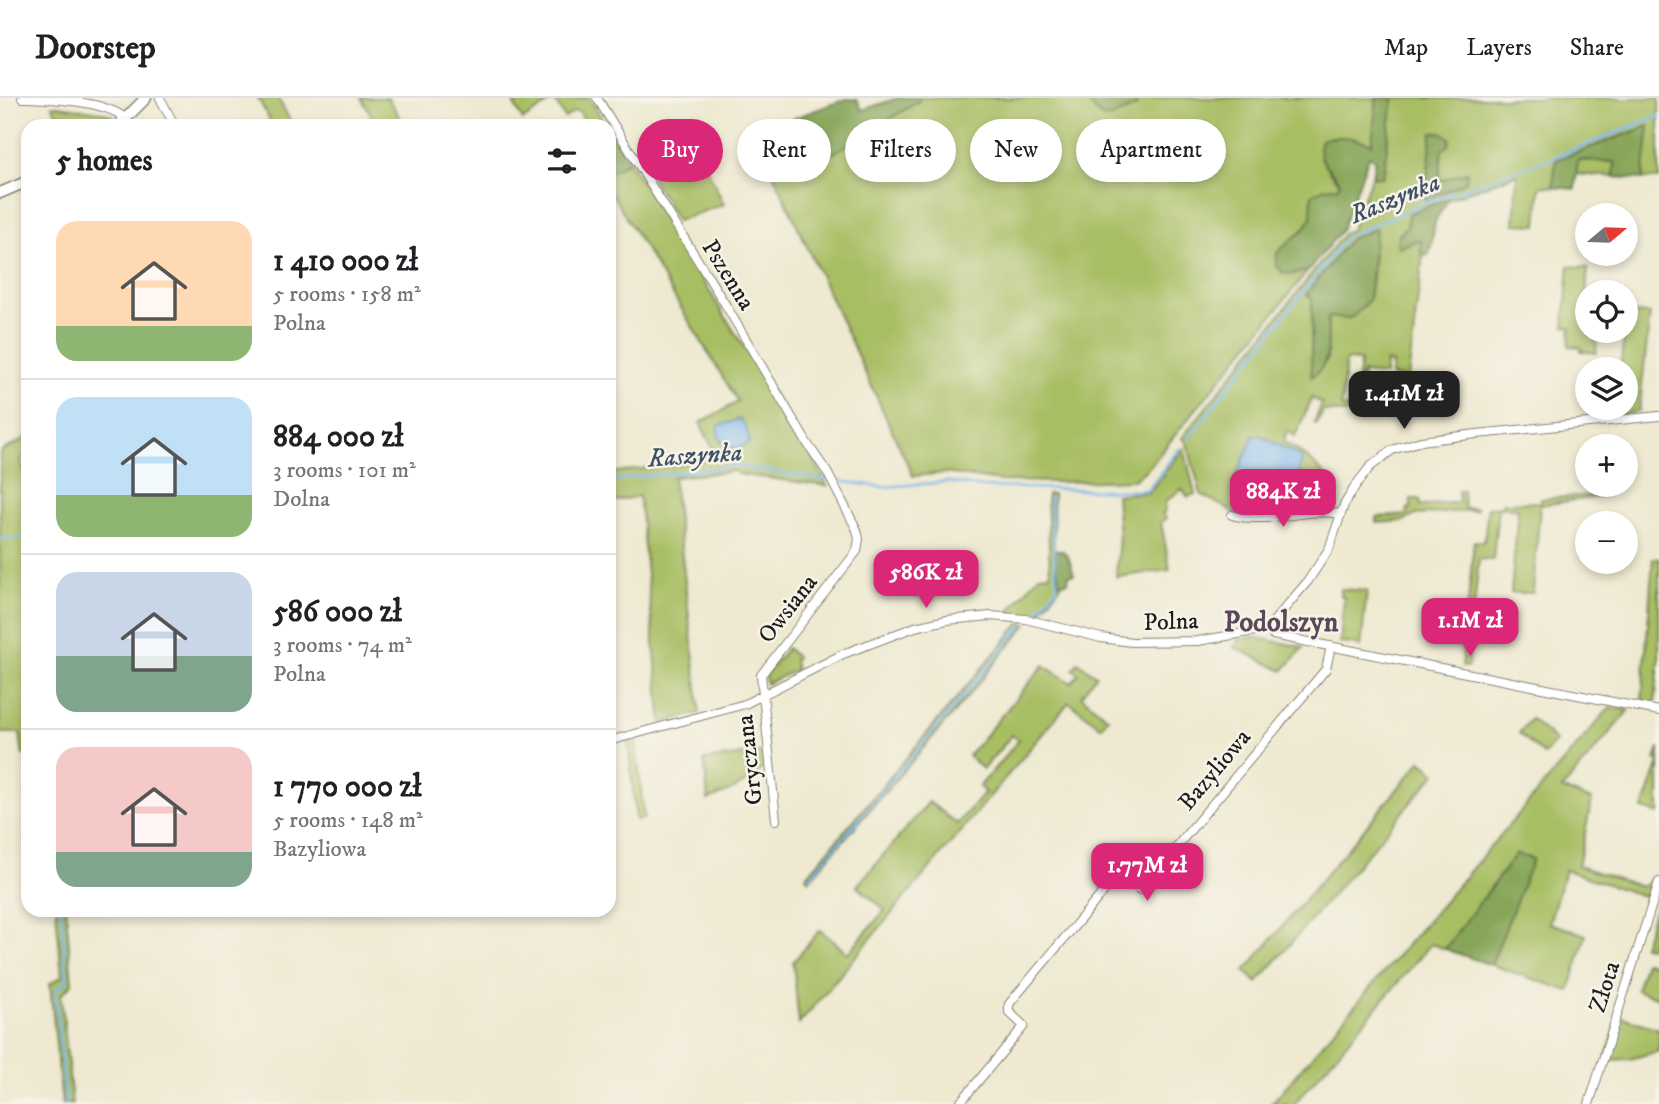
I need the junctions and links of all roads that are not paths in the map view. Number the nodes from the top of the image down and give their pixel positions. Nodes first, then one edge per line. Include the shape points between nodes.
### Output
1 (22, 98) edge
2 (146, 98) edge
3 (160, 98) edge
4 (597, 98) edge
5 (57, 99) edge
6 (119, 119) edge
7 (125, 119) edge
8 (171, 119) edge
9 (610, 119) edge
10 (616, 129) edge
11 (21, 184) edge
12 (0, 193) edge
13 (1659, 416) edge
14 (827, 472) joint
15 (1341, 514) junction
16 (1232, 515) dead end
17 (1267, 629) junction
18 (1331, 646) junction
19 (762, 696) junction
20 (1659, 710) edge
21 (616, 739) edge
22 (776, 820) dead end
23 (1659, 883) edge
24 (959, 1104) edge
25 (1588, 1104) edge

1 - 5 street
2 - 7 street
3 - 8 street
4 - 9 street, Pszenna
5 - 6 street via 111,109
10 - 14 street, Pszenna
11 - 12 street
13 - 15 street via 1400,446 1370,467
14 - 19 street, Owsiana via 853,520 858,547 764,670
15 - 16 street
15 - 17 street via 1329,549
17 - 18 street via 1273,635
17 - 19 street, Polna via 1212,640 1132,642 1026,619 962,617 870,643
18 - 20 street
18 - 24 street, Bazyliowa via 1326,669 1140,890 1124,877 1115,878 1009,1004 1010,1014 1024,1026
19 - 21 street, Polna via 732,709
19 - 22 street, Gryczana
23 - 25 street, Złota

